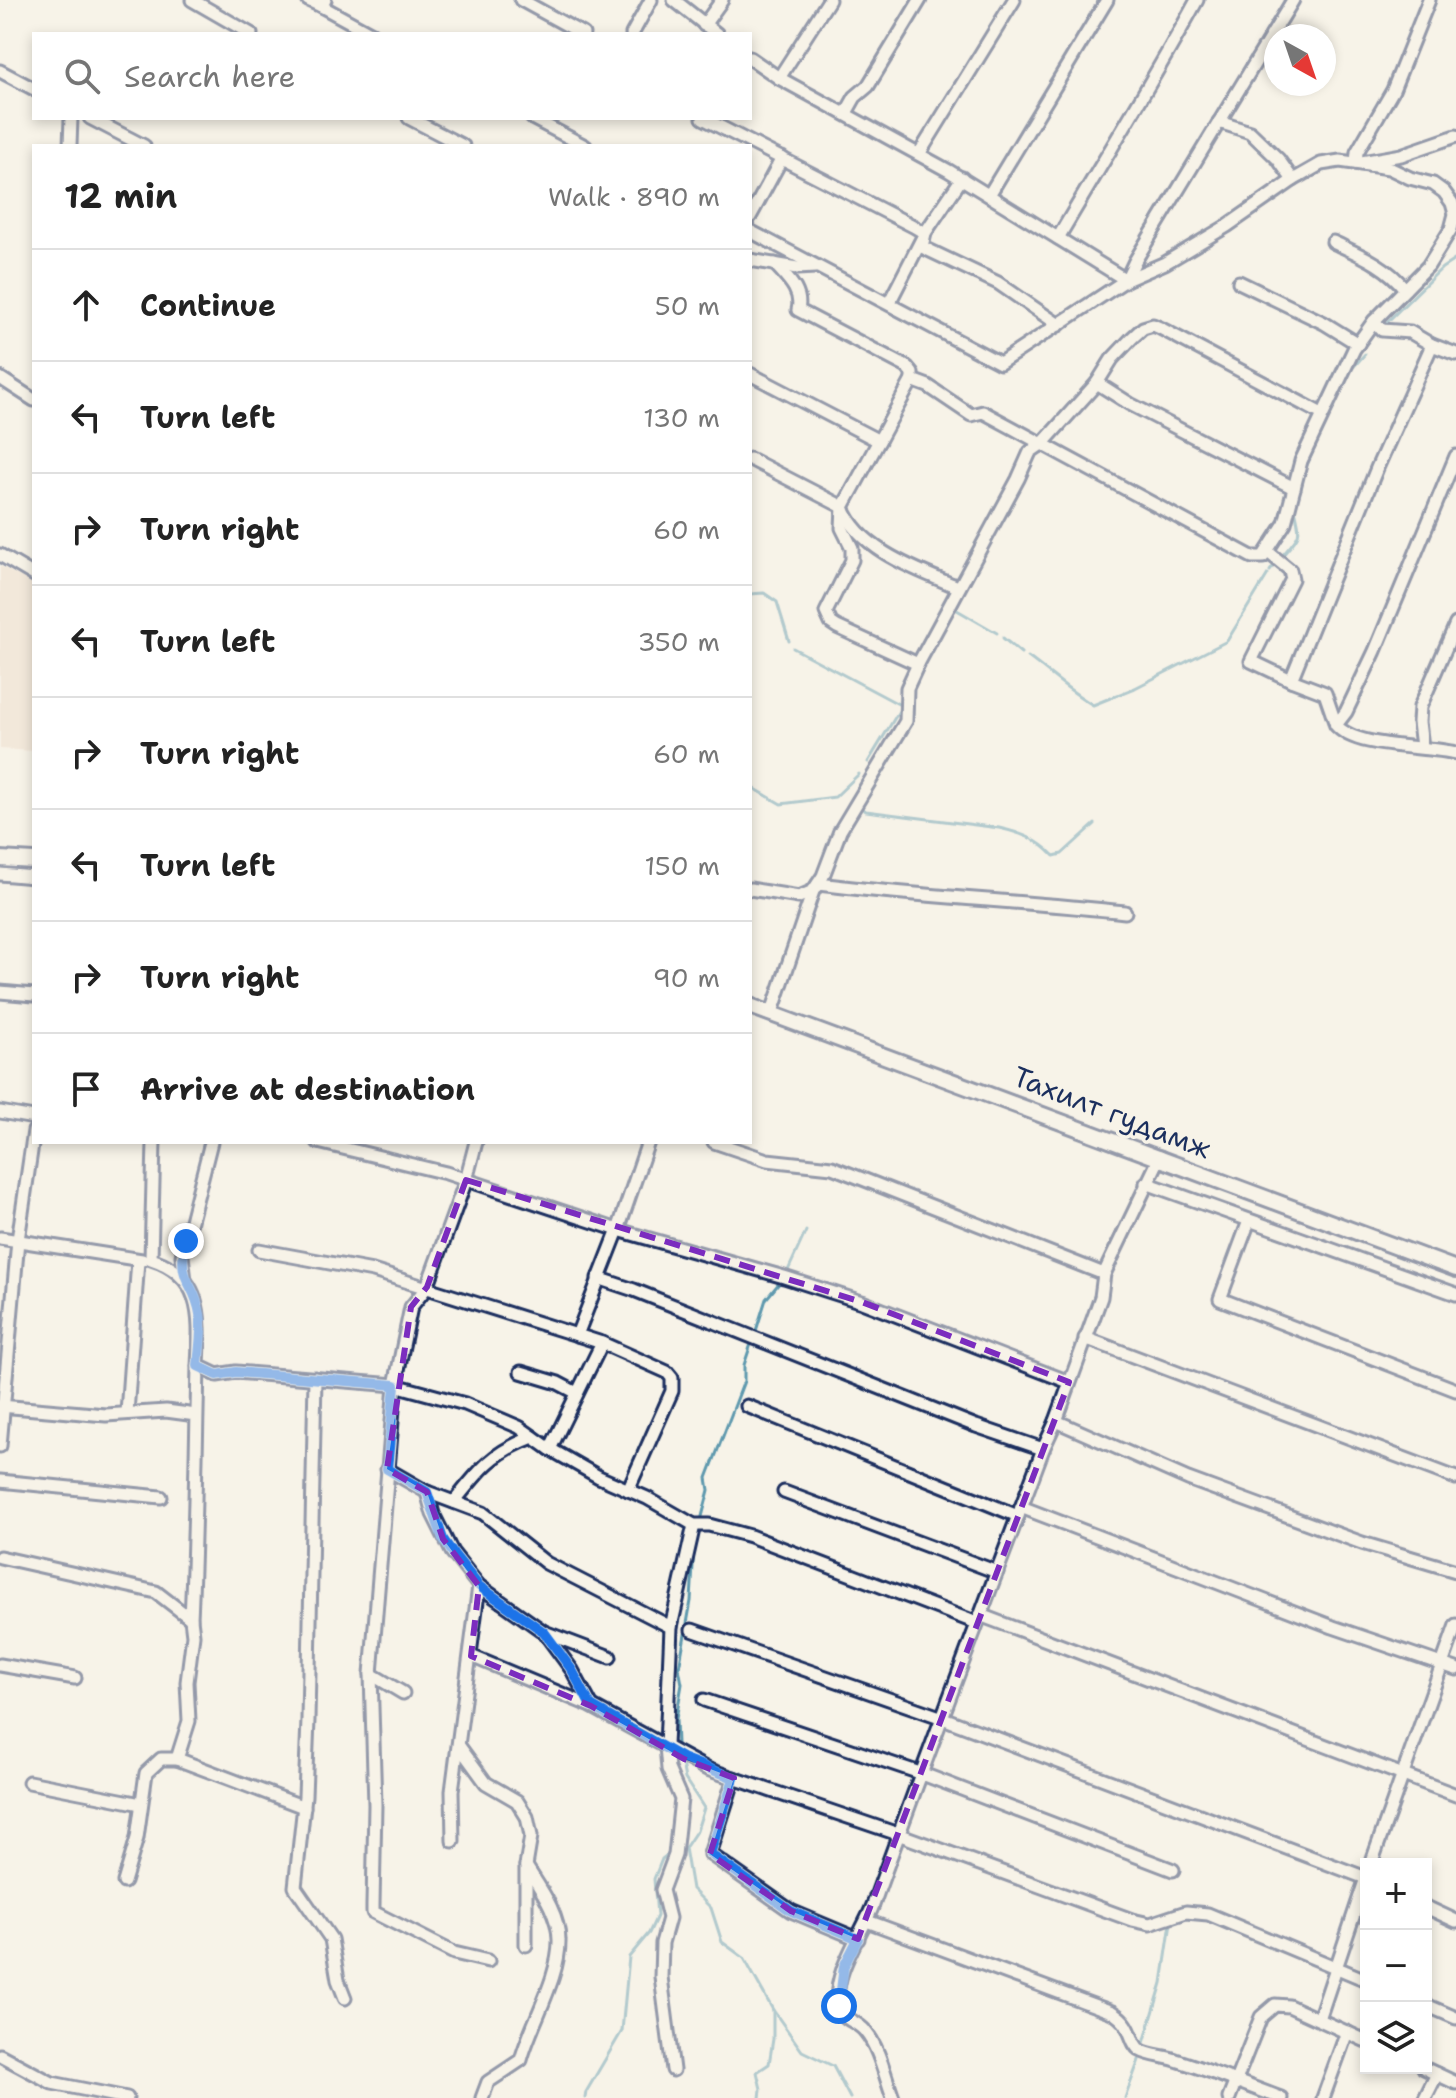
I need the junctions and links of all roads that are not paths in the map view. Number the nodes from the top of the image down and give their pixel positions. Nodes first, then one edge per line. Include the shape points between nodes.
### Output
1 (192, 0) edge
2 (308, 0) edge
3 (521, 0) edge
4 (651, 0) edge
5 (674, 0) edge
6 (722, 0) edge
7 (829, 0) edge
8 (920, 0) edge
9 (1014, 0) edge
10 (1107, 0) edge
11 (1197, 0) edge
12 (1293, 0) edge
13 (1429, 0) edge
14 (323, 3) edge
15 (704, 25) junction
16 (248, 32) edge
17 (369, 32) edge
18 (579, 32) edge
19 (633, 32) edge
20 (714, 32) edge
21 (752, 59) edge
22 (0, 71) edge
23 (779, 78) junction
24 (32, 88) edge
25 (846, 113) junction
26 (71, 120) edge
27 (94, 120) edge
28 (413, 120) edge
29 (536, 120) edge
30 (707, 120) edge
31 (1219, 122) junction
32 (1456, 136) edge
33 (70, 144) edge
34 (140, 144) edge
35 (459, 144) edge
36 (581, 144) edge
37 (919, 154) junction
38 (1401, 155) junction
39 (782, 158) junction
40 (1356, 163) junction
41 (962, 178) junction
42 (1410, 178) junction
43 (1293, 180) junction
44 (989, 195) junction
45 (752, 213) edge
46 (752, 232) edge
47 (925, 233) junction
48 (1058, 238) junction
49 (1333, 242) dead end
50 (1456, 242) edge
51 (1439, 249) junction
52 (752, 260) edge
53 (775, 264) junction
54 (815, 267) junction
55 (1126, 280) junction
56 (1239, 282) dead end
57 (1405, 289) junction
58 (889, 303) junction
59 (1374, 321) junction
60 (1059, 325) junction
61 (1358, 344) junction
62 (1432, 345) junction
63 (1456, 354) edge
64 (752, 375) edge
65 (0, 378) edge
66 (912, 380) junction
67 (1097, 383) junction
68 (32, 396) edge
69 (1322, 414) junction
70 (879, 441) junction
71 (1043, 443) junction
72 (1456, 456) edge
73 (752, 460) edge
74 (1294, 488) junction
75 (843, 507) junction
76 (1268, 552) junction
77 (0, 555) edge
78 (32, 574) edge
79 (958, 587) junction
80 (1456, 624) edge
81 (918, 664) junction
82 (1291, 680) junction
83 (1336, 725) junction
84 (1422, 747) junction
85 (1456, 753) edge
86 (0, 859) edge
87 (32, 861) edge
88 (0, 874) edge
89 (32, 877) edge
90 (815, 888) junction
91 (752, 889) edge
92 (1125, 912) dead end
93 (0, 992) edge
94 (32, 995) edge
95 (752, 1007) edge
96 (772, 1012) junction
97 (0, 1112) edge
98 (32, 1118) edge
99 (32, 1144) edge
100 (154, 1144) edge
101 (210, 1144) edge
102 (326, 1144) edge
103 (475, 1144) edge
104 (647, 1144) edge
105 (720, 1144) edge
106 (1160, 1157) junction
107 (466, 1180) junction
108 (1146, 1183) junction
109 (1249, 1221) junction
110 (618, 1230) junction
111 (0, 1238) edge
112 (18, 1240) junction
113 (259, 1250) dead end
114 (151, 1259) junction
115 (138, 1260) junction
116 (1456, 1269) edge
117 (1104, 1274) junction
118 (598, 1278) junction
119 (185, 1281) junction
120 (427, 1287) junction
121 (1456, 1294) edge
122 (5, 1325) edge
123 (577, 1335) junction
124 (1085, 1338) junction
125 (602, 1343) junction
126 (198, 1366) junction
127 (521, 1372) dead end
128 (315, 1378) junction
129 (1069, 1382) junction
130 (395, 1385) junction
131 (1456, 1390) edge
132 (577, 1393) junction
133 (747, 1406) dead end
134 (2, 1407) edge
135 (127, 1413) junction
136 (196, 1415) junction
137 (1056, 1421) junction
138 (533, 1437) junction
139 (0, 1446) edge
140 (550, 1449) junction
141 (1043, 1449) junction
142 (387, 1469) junction
143 (1456, 1478) edge
144 (0, 1481) edge
145 (628, 1490) junction
146 (427, 1492) junction
147 (784, 1492) dead end
148 (161, 1497) dead end
149 (454, 1502) junction
150 (1020, 1511) junction
151 (694, 1525) junction
152 (0, 1557) edge
153 (1456, 1571) edge
154 (997, 1572) junction
155 (479, 1586) junction
156 (191, 1619) junction
157 (979, 1619) junction
158 (1456, 1625) edge
159 (671, 1627) junction
160 (692, 1630) dead end
161 (544, 1632) junction
162 (471, 1656) junction
163 (610, 1657) dead end
164 (1442, 1663) junction
165 (0, 1665) edge
166 (1456, 1669) edge
167 (371, 1674) junction
168 (75, 1678) dead end
169 (403, 1693) dead end
170 (704, 1700) dead end
171 (591, 1706) junction
172 (940, 1717) junction
173 (458, 1745) junction
174 (666, 1746) junction
175 (177, 1759) junction
176 (920, 1773) junction
177 (1403, 1774) junction
178 (734, 1778) junction
179 (29, 1782) dead end
180 (1456, 1795) edge
181 (141, 1804) junction
182 (304, 1807) junction
183 (898, 1834) junction
184 (453, 1841) dead end
185 (1373, 1858) edge
186 (526, 1866) junction
187 (1173, 1870) dead end
188 (1360, 1876) edge
189 (124, 1882) dead end
190 (1360, 1896) edge
191 (1432, 1910) edge
192 (867, 1921) junction
193 (1456, 1921) edge
194 (858, 1939) junction
195 (526, 1945) dead end
196 (488, 1961) dead end
197 (1336, 1968) junction
198 (1360, 1978) edge
199 (345, 1998) dead end
200 (1432, 2008) edge
201 (1456, 2018) edge
202 (1319, 2019) junction
203 (1347, 2032) junction
204 (1360, 2038) edge
205 (0, 2055) edge
206 (673, 2070) dead end
207 (1432, 2072) edge
208 (1437, 2074) junction
209 (1236, 2081) junction
210 (1456, 2083) edge
211 (127, 2098) edge
212 (482, 2098) edge
213 (893, 2098) edge
214 (1229, 2098) edge
215 (1281, 2098) edge
216 (1323, 2098) edge
217 (1425, 2098) edge

1 - 16 street
2 - 14 street
3 - 18 street
4 - 19 street
5 - 15 street
6 - 15 street
7 - 23 street
8 - 25 street
9 - 37 street
10 - 44 street
11 - 48 street
12 - 31 street
13 - 40 street
14 - 17 street
15 - 20 street
21 - 23 street
22 - 24 street
23 - 25 street
25 - 37 street
26 - 33 street
27 - 34 street
28 - 35 street
29 - 36 street
30 - 39 street
31 - 43 street via 1250,132
31 - 55 street
32 - 38 street
37 - 41 street
38 - 40 street
38 - 42 street via 1398,169
39 - 45 street
39 - 47 street
40 - 42 street via 1389,168
40 - 43 street via 1321,164
41 - 44 street
41 - 47 street
42 - 51 street via 1433,184 1452,203 1451,229
43 - 55 street via 1227,226
44 - 48 street
46 - 54 street
47 - 58 street
47 - 60 street via 922,247 998,283
48 - 55 street
49 - 57 street via 1380,265
50 - 51 street
51 - 57 street
52 - 53 street
53 - 54 street
53 - 66 street via 797,291 798,310 907,367
54 - 58 street
55 - 60 street
56 - 61 street
57 - 59 street
58 - 60 street via 1000,363
59 - 61 street
59 - 62 street via 1382,330 1410,332
61 - 69 street
62 - 63 street
62 - 82 street
64 - 70 street
65 - 68 street
66 - 70 street
66 - 71 street via 971,415 983,412
67 - 69 street via 1132,338 1153,325
67 - 71 street
67 - 74 street
69 - 74 street
70 - 75 street
71 - 76 street via 1252,557
71 - 79 street via 1030,452
72 - 83 street via 1362,681
73 - 75 street
74 - 76 street via 1285,523
75 - 79 street via 848,523 867,541
75 - 81 street via 842,528 853,554 827,606 827,617 837,627
76 - 82 street via 1290,570 1292,579 1251,661
77 - 78 street
79 - 81 street
80 - 84 street via 1420,707
81 - 90 street via 907,688 906,721 840,831
82 - 83 street via 1325,693
83 - 84 street via 1350,738
84 - 85 street
86 - 87 main road
88 - 89 street
90 - 91 street via 799,897
90 - 92 street
90 - 96 street
93 - 94 street
95 - 96 main road, Тахилт гудамж
96 - 106 main road, Тахилт гудамж
97 - 98 street
99 - 112 street
100 - 114 street
101 - 119 street via 182,1256
102 - 107 street
103 - 107 street
104 - 110 street
105 - 117 street via 767,1160 832,1167
106 - 108 street
106 - 116 main road, Тахилт гудамж
107 - 110 street
107 - 120 street
108 - 109 street
108 - 117 street
109 - 121 street
109 - 131 street via 1220,1299
110 - 118 street
110 - 129 street via 862,1302
111 - 112 street
112 - 115 street
112 - 122 street
113 - 120 street via 373,1271
114 - 115 street
114 - 119 street via 167,1264
115 - 135 street
117 - 124 street
118 - 123 street
118 - 141 street
119 - 126 street via 200,1314
120 - 123 street
120 - 130 street via 411,1307
122 - 134 street
123 - 125 street
124 - 129 street
124 - 143 street
125 - 132 street
125 - 145 street via 672,1378 672,1391
126 - 128 street via 217,1375
126 - 136 street
127 - 132 street
128 - 130 street
128 - 182 street
129 - 137 street
130 - 138 street via 465,1404
130 - 142 street
132 - 140 street
133 - 150 street
134 - 135 street
134 - 139 street
135 - 136 street
136 - 156 street
137 - 141 street
137 - 153 street via 1188,1479 1362,1543
138 - 140 street
138 - 149 street via 497,1454
140 - 145 street
141 - 150 street
142 - 146 street
142 - 167 street
144 - 148 street
145 - 151 street
146 - 149 street
146 - 155 street via 443,1539
147 - 154 street
149 - 159 street via 483,1513 546,1563
150 - 154 street
150 - 164 street
151 - 157 street via 750,1536
151 - 159 street
152 - 156 street via 156,1592
154 - 157 street
155 - 161 street
155 - 162 street
156 - 175 street via 189,1721
157 - 172 street
157 - 177 street
158 - 164 street
159 - 174 street
160 - 172 street
161 - 163 street
161 - 171 street
162 - 171 street
162 - 173 street
164 - 166 street
164 - 177 street
165 - 168 street
167 - 169 street
167 - 196 street via 373,1912 454,1953
170 - 176 street
171 - 174 street
172 - 176 street
172 - 188 street
173 - 184 street
173 - 186 street via 486,1783 517,1801 527,1817 531,1836
174 - 178 street
174 - 206 street via 668,1769 681,1799 675,1855 662,1890 669,1918 661,1977
175 - 181 street via 161,1759 146,1773
175 - 182 street
176 - 183 street
176 - 187 street
177 - 180 street
177 - 185 street
178 - 183 street
178 - 194 street via 710,1854 791,1911
179 - 181 street
181 - 189 street
182 - 199 street via 295,1887 331,1939
183 - 192 street
183 - 197 street via 1132,1920 1150,1924 1186,1912 1208,1914
186 - 195 street
186 - 212 street via 550,1904 559,1939 551,1981 521,2060 488,2082
190 - 197 street
191 - 193 street
192 - 194 street
192 - 209 street via 1112,2012 1123,2019 1144,2052
194 - 213 street via 844,1966 839,2006 845,2017 865,2030
197 - 198 street
197 - 202 street
200 - 201 street
202 - 203 street
202 - 209 street via 1281,2004 1267,2010
203 - 204 street
203 - 216 street
205 - 211 street via 52,2083
207 - 208 street
208 - 210 street
208 - 217 street
209 - 214 street
209 - 215 street

